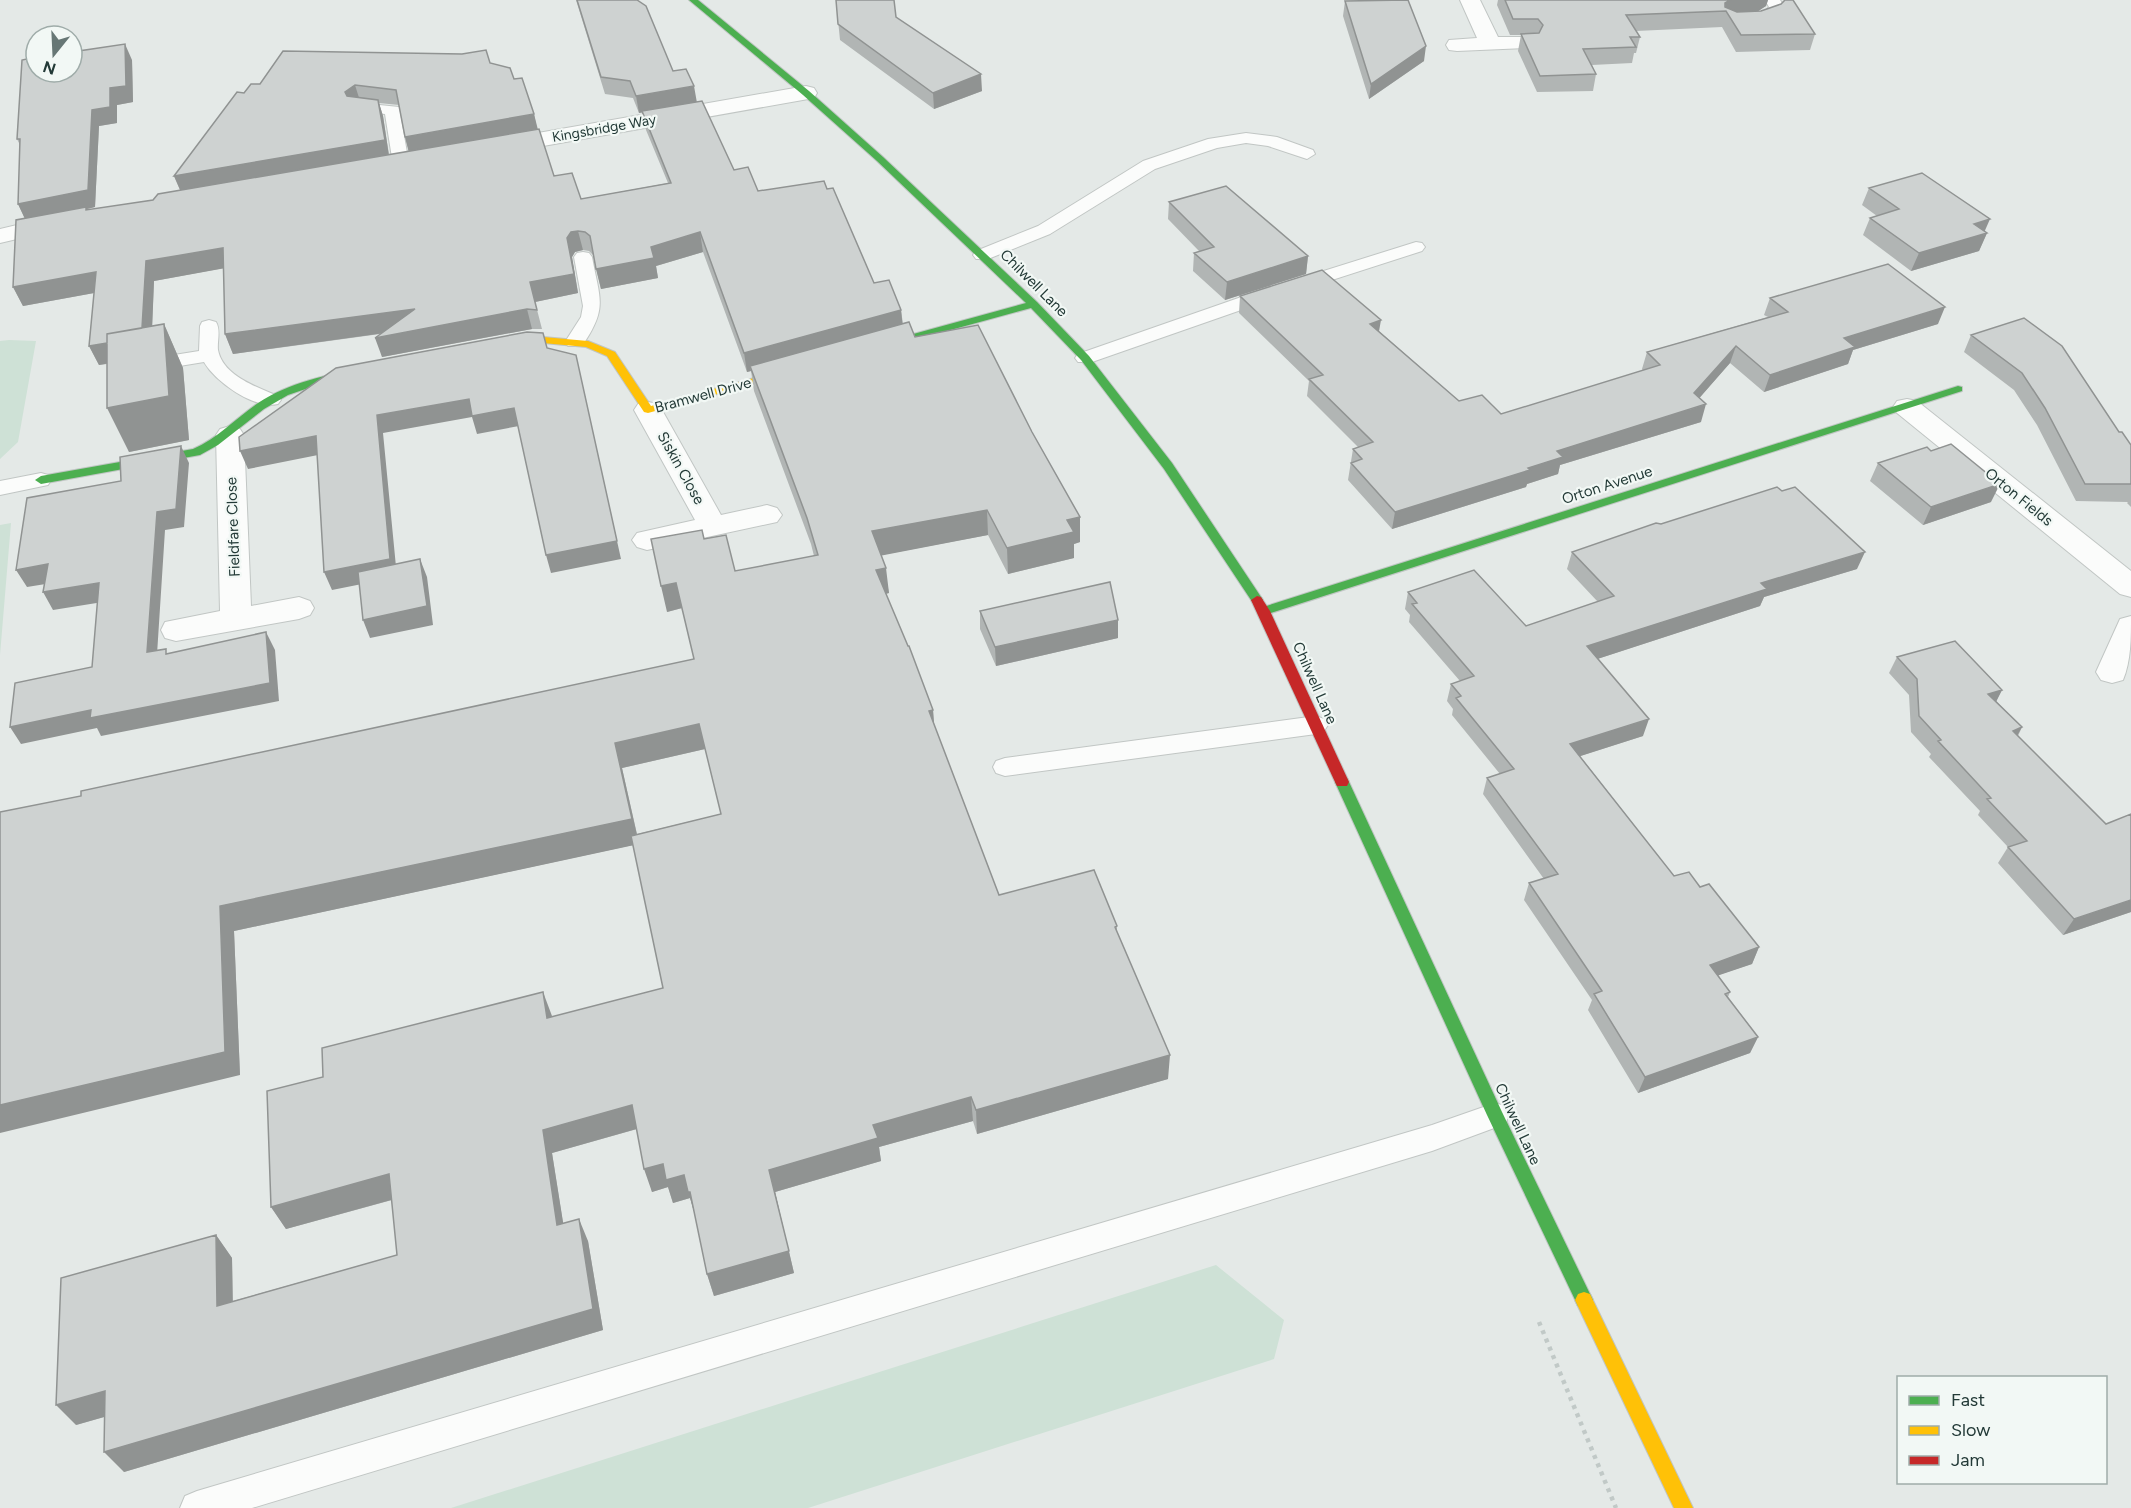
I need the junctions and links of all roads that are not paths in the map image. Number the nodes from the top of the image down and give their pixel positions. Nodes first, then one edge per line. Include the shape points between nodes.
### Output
1 (693, 0) edge
2 (1470, 0) edge
3 (1772, 0) edge
4 (1740, 21) edge
5 (1527, 42) edge
6 (1491, 44) junction
7 (1457, 45) dead end
8 (806, 93) junction
9 (360, 108) edge
10 (482, 150) edge
11 (1307, 154) dead end
12 (424, 160) edge
13 (401, 164) junction
14 (377, 168) edge
15 (85, 218) edge
16 (0, 236) edge
17 (1416, 247) dead end
18 (982, 255) junction
19 (583, 257) edge
20 (1033, 304) junction
21 (209, 326) dead end
22 (575, 342) junction
23 (485, 348) edge
24 (209, 354) junction
25 (854, 354) edge
26 (1085, 358) junction
27 (808, 366) edge
28 (134, 368) edge
29 (380, 368) edge
30 (1958, 389) dead end
31 (271, 400) junction
32 (1907, 408) junction
33 (648, 410) junction
34 (230, 435) junction
35 (41, 480) joint
36 (0, 488) edge
37 (767, 515) dead end
38 (713, 526) junction
39 (647, 540) dead end
40 (2131, 587) edge
41 (299, 608) dead end
42 (1264, 611) junction
43 (236, 619) junction
44 (2131, 627) edge
45 (176, 630) dead end
46 (2112, 672) dead end
47 (1316, 726) junction
48 (1005, 767) dead end
49 (1495, 1115) junction
50 (197, 1508) edge
51 (1683, 1508) edge

1 - 8 street, Chilwell Lane
2 - 6 street
3 - 4 lane via 1777,7 1769,17
5 - 6 street
6 - 7 street
8 - 10 street, Kingsbridge Way
8 - 18 street, Chilwell Lane
9 - 13 lane via 393,110
11 - 18 lane via 1271,141 1246,138 1214,143 1149,165 1044,230
12 - 13 street
13 - 14 street
15 - 16 street
17 - 26 lane
18 - 20 street, Chilwell Lane
19 - 22 lane via 592,306
20 - 25 street
20 - 26 street, Chilwell Lane
21 - 24 lane
22 - 23 street, Bramwell Drive via 532,339
22 - 33 street, Bramwell Drive via 611,354
24 - 28 lane
24 - 31 lane via 226,377
26 - 42 street, Chilwell Lane via 1168,466
27 - 33 street, Bramwell Drive
29 - 31 street via 310,381
30 - 32 street, Orton Avenue
31 - 34 street
32 - 40 street, Orton Fields
32 - 42 street, Orton Avenue
33 - 38 street, Siskin Close
34 - 35 street via 196,452
34 - 43 street, Fieldfare Close
35 - 36 lane
37 - 38 street, Siskin Close
38 - 39 street, Siskin Close
41 - 43 street
42 - 47 street, Chilwell Lane
43 - 45 street
44 - 46 street
47 - 48 lane
47 - 49 street, Chilwell Lane
49 - 50 lane via 1432,1138
49 - 51 street, Chilwell Lane

